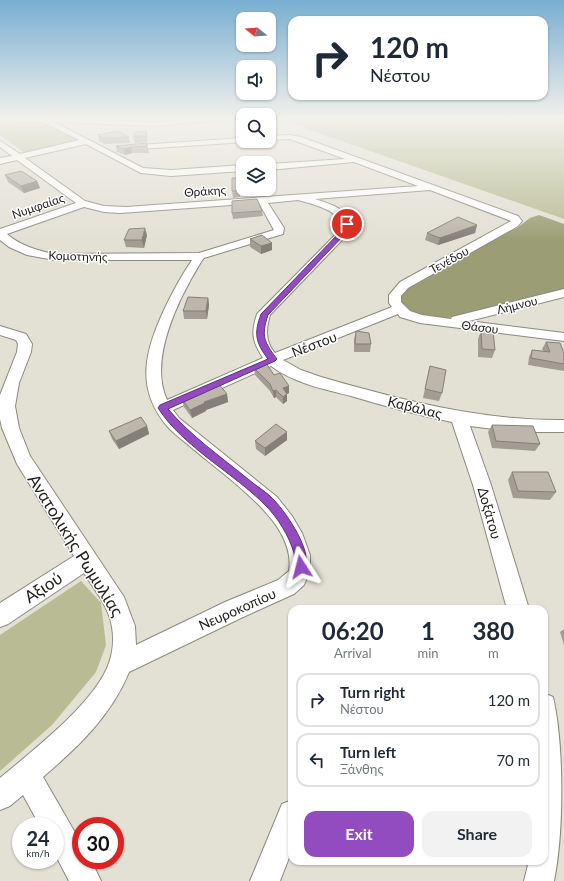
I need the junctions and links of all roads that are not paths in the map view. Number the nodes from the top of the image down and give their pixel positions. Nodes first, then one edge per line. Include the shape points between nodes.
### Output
1 (22, 159) edge
2 (120, 159) edge
3 (359, 160) joint
4 (276, 166) edge
5 (236, 169) edge
6 (433, 187) junction
7 (297, 197) junction
8 (262, 200) junction
9 (84, 204) junction
10 (0, 234) edge
11 (161, 256) junction
12 (200, 256) junction
13 (188, 272) junction
14 (564, 293) edge
15 (399, 309) junction
16 (447, 323) junction
17 (0, 330) edge
18 (564, 337) edge
19 (273, 359) junction
20 (163, 408) junction
21 (459, 418) junction
22 (564, 426) edge
23 (87, 559) junction
24 (517, 605) edge
25 (0, 616) edge
26 (121, 664) junction
27 (548, 731) edge
28 (26, 774) junction
29 (0, 796) edge
30 (288, 824) edge
31 (548, 838) edge
32 (543, 865) edge
33 (86, 881) edge
34 (265, 881) edge
35 (538, 881) edge

1 - 9 street, Θράκης
2 - 5 street via 136,168 151,172 176,173
3 - 4 street
3 - 6 street
6 - 7 street, Θράκης
6 - 15 street, Τενέδου via 516,222 402,287 395,297
7 - 8 street, Θράκης
7 - 19 street, Καβάλας via 338,212 345,217 347,224 342,234 264,314 260,327 261,340
8 - 9 street, Θράκης via 120,210
8 - 12 street, Κομοτηνής via 279,228 277,234
9 - 10 street, Νυμφαίας
10 - 11 street, Κομοτηνής via 20,249 45,256
11 - 12 street, Κομοτηνής
11 - 13 street
12 - 13 street, Νευροκοπίου
13 - 20 street, Νευροκοπίου via 154,353 153,381
14 - 16 street, Λήμνου
15 - 16 street, Θάσου via 415,318
15 - 19 street, Νέστου
16 - 18 street, Θάσου
17 - 23 street, Ανατολικής Ρωμυλίας via 22,337 25,348 5,398 5,424 23,459
19 - 20 street, Νέστου
19 - 21 street, Καβάλας via 285,369 306,378
20 - 26 street, Νευροκοπίου via 179,428 270,503 295,538 300,555 300,570 297,578 286,588 233,610
21 - 22 street, Καβάλας via 513,426
21 - 24 street, Δοξάτου via 482,485
23 - 25 street, Αξιού
23 - 26 street, Ανατολικής Ρωμυλίας via 123,619 125,641
26 - 28 street, Ανατολικής Ρωμυλίας via 111,686 90,715
27 - 31 street via 552,756 552,786
28 - 29 street, Ανατολικής Ρωμυλίας
28 - 33 street
30 - 34 street
32 - 35 street

